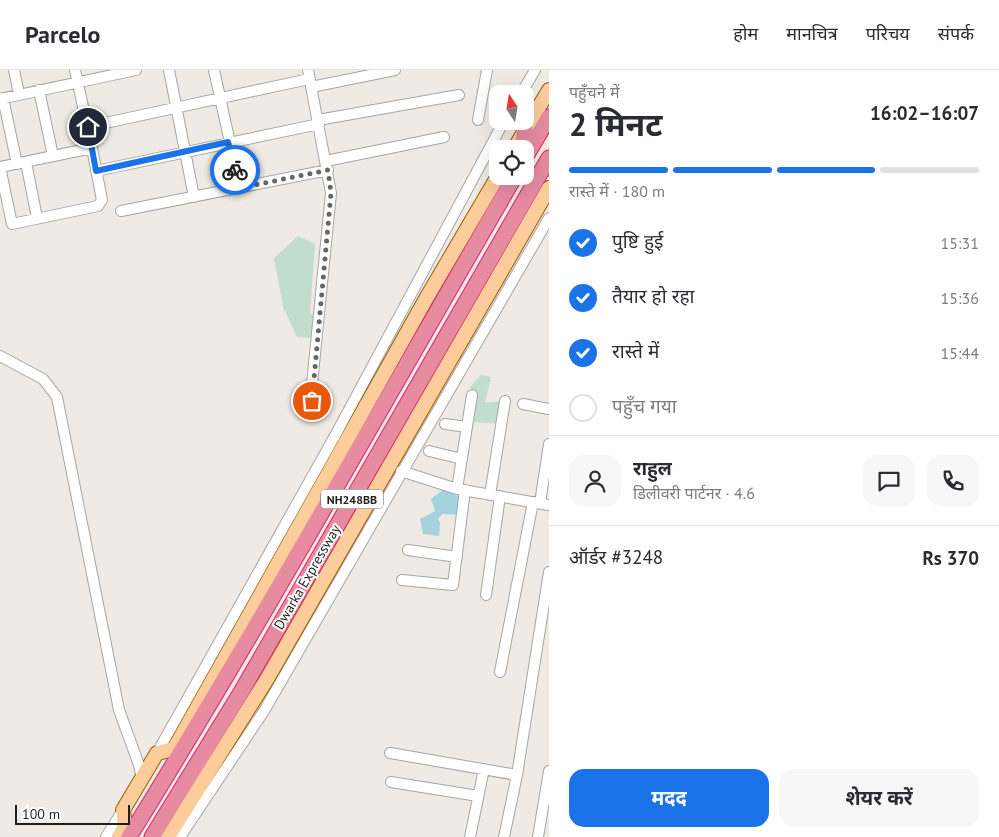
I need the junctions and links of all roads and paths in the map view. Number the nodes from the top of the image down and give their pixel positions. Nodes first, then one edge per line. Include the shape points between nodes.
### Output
1 (14, 70) edge
2 (74, 70) edge
3 (136, 70) edge
4 (169, 70) edge
5 (214, 70) edge
6 (395, 70) edge
7 (488, 70) edge
8 (535, 70) edge
9 (377, 72) edge
10 (309, 79) edge
11 (77, 82) junction
12 (526, 85) edge
13 (39, 90) junction
14 (549, 90) edge
15 (19, 94) junction
16 (458, 95) dead end
17 (1, 98) edge
18 (220, 98) junction
19 (177, 108) junction
20 (534, 115) edge
21 (549, 116) edge
22 (478, 120) dead end
23 (318, 122) junction
24 (88, 127) junction
25 (499, 130) edge
26 (525, 130) joint
27 (444, 137) dead end
28 (519, 140) edge
29 (523, 140) edge
30 (228, 142) junction
31 (534, 142) edge
32 (92, 148) junction
33 (186, 151) junction
34 (53, 156) junction
35 (549, 158) edge
36 (22, 163) junction
37 (327, 166) junction
38 (0, 167) edge
39 (96, 171) junction
40 (549, 176) edge
41 (493, 185) edge
42 (501, 185) edge
43 (509, 185) edge
44 (240, 188) junction
45 (549, 188) edge
46 (194, 198) junction
47 (121, 211) dead end
48 (37, 218) junction
49 (549, 218) edge
50 (472, 251) junction
51 (488, 264) junction
52 (0, 356) edge
53 (472, 395) dead end
54 (505, 401) dead end
55 (523, 404) dead end
56 (313, 409) dead end
57 (549, 409) edge
58 (445, 424) dead end
59 (467, 428) junction
60 (549, 444) edge
61 (429, 451) dead end
62 (462, 459) junction
63 (402, 471) junction
64 (461, 490) junction
65 (495, 495) junction
66 (541, 503) edge
67 (408, 550) dead end
68 (457, 557) junction
69 (549, 572) edge
70 (402, 580) dead end
71 (486, 595) dead end
72 (500, 672) dead end
73 (157, 753) junction
74 (390, 753) dead end
75 (484, 769) junction
76 (549, 771) edge
77 (517, 775) junction
78 (142, 779) junction
79 (391, 782) dead end
80 (478, 796) junction
81 (123, 810) junction
82 (124, 833) edge
83 (106, 837) edge
84 (152, 837) edge
85 (168, 837) edge
86 (180, 837) edge
87 (470, 837) edge
88 (504, 837) edge
89 (538, 837) edge

1 - 15 street
2 - 11 street
3 - 11 street
4 - 19 street
5 - 18 street
6 - 9 street
7 - 22 street
8 - 12 street
9 - 10 street
10 - 18 street
10 - 23 street
11 - 13 street
11 - 24 street
13 - 15 street
13 - 34 street
14 - 20 main road
15 - 17 street
16 - 23 street
17 - 36 street
18 - 19 street
18 - 30 street
19 - 24 street
19 - 33 street
21 - 31 highway
23 - 30 street
23 - 37 street
24 - 32 street
25 - 73 street via 336,434
26 - 28 main road
26 - 29 highway
27 - 37 street
30 - 33 street
30 - 44 street
32 - 34 street
32 - 39 street
33 - 39 street
33 - 46 street
34 - 36 street
35 - 51 highway, Dwarka Expressway / NH248BB
36 - 38 street
36 - 48 street
37 - 44 street
37 - 56 street via 331,193 311,394
38 - 48 street via 10,224
39 - 48 street via 102,200 98,206
40 - 51 highway via 506,247
41 - 73 main road via 174,749
42 - 50 highway via 474,229 470,239
43 - 50 highway, Dwarka Expressway / NH248BB
44 - 46 street
45 - 85 main road via 267,680
46 - 47 street
49 - 63 street
50 - 82 highway, Dwarka Expressway / NH248BB via 205,713
51 - 84 highway, Dwarka Expressway / NH248BB via 240,694
52 - 78 street via 43,379 57,397 119,710
53 - 59 street
54 - 65 street
55 - 57 street
58 - 59 street
59 - 62 street
60 - 66 street
61 - 62 street
62 - 64 street
63 - 64 street
63 - 86 street via 264,711
64 - 65 street
64 - 68 street
65 - 66 street
65 - 71 street
66 - 72 street
67 - 68 street
68 - 70 street via 453,585
69 - 77 street
73 - 78 main road
74 - 75 street
75 - 77 street
75 - 80 street
76 - 89 street
77 - 88 street
78 - 81 main road
79 - 80 street
80 - 87 street
81 - 82 main road
81 - 83 street

